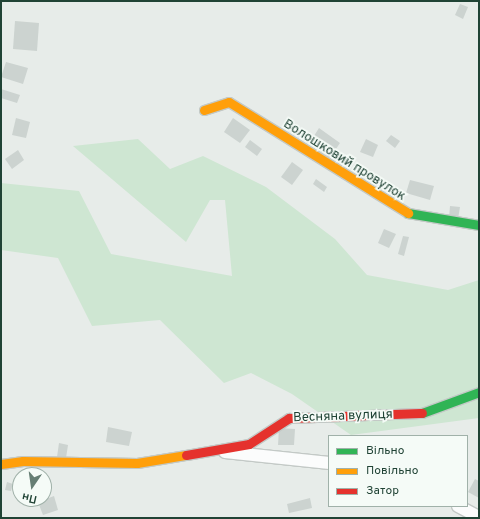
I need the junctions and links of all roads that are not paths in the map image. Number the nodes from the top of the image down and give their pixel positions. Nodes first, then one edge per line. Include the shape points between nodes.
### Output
1 (204, 110) dead end
2 (479, 225) edge
3 (479, 392) edge
4 (211, 451) junction
5 (328, 463) edge
6 (1, 464) edge
7 (460, 507) edge
8 (479, 517) edge

1 - 2 street, Волошковий провулок via 229,102 401,212
3 - 4 street, Весняна вулиця via 420,414 290,418 249,444
4 - 5 street, Весняна вулиця
4 - 6 street, Весняна вулиця via 137,463 23,461
7 - 8 street

